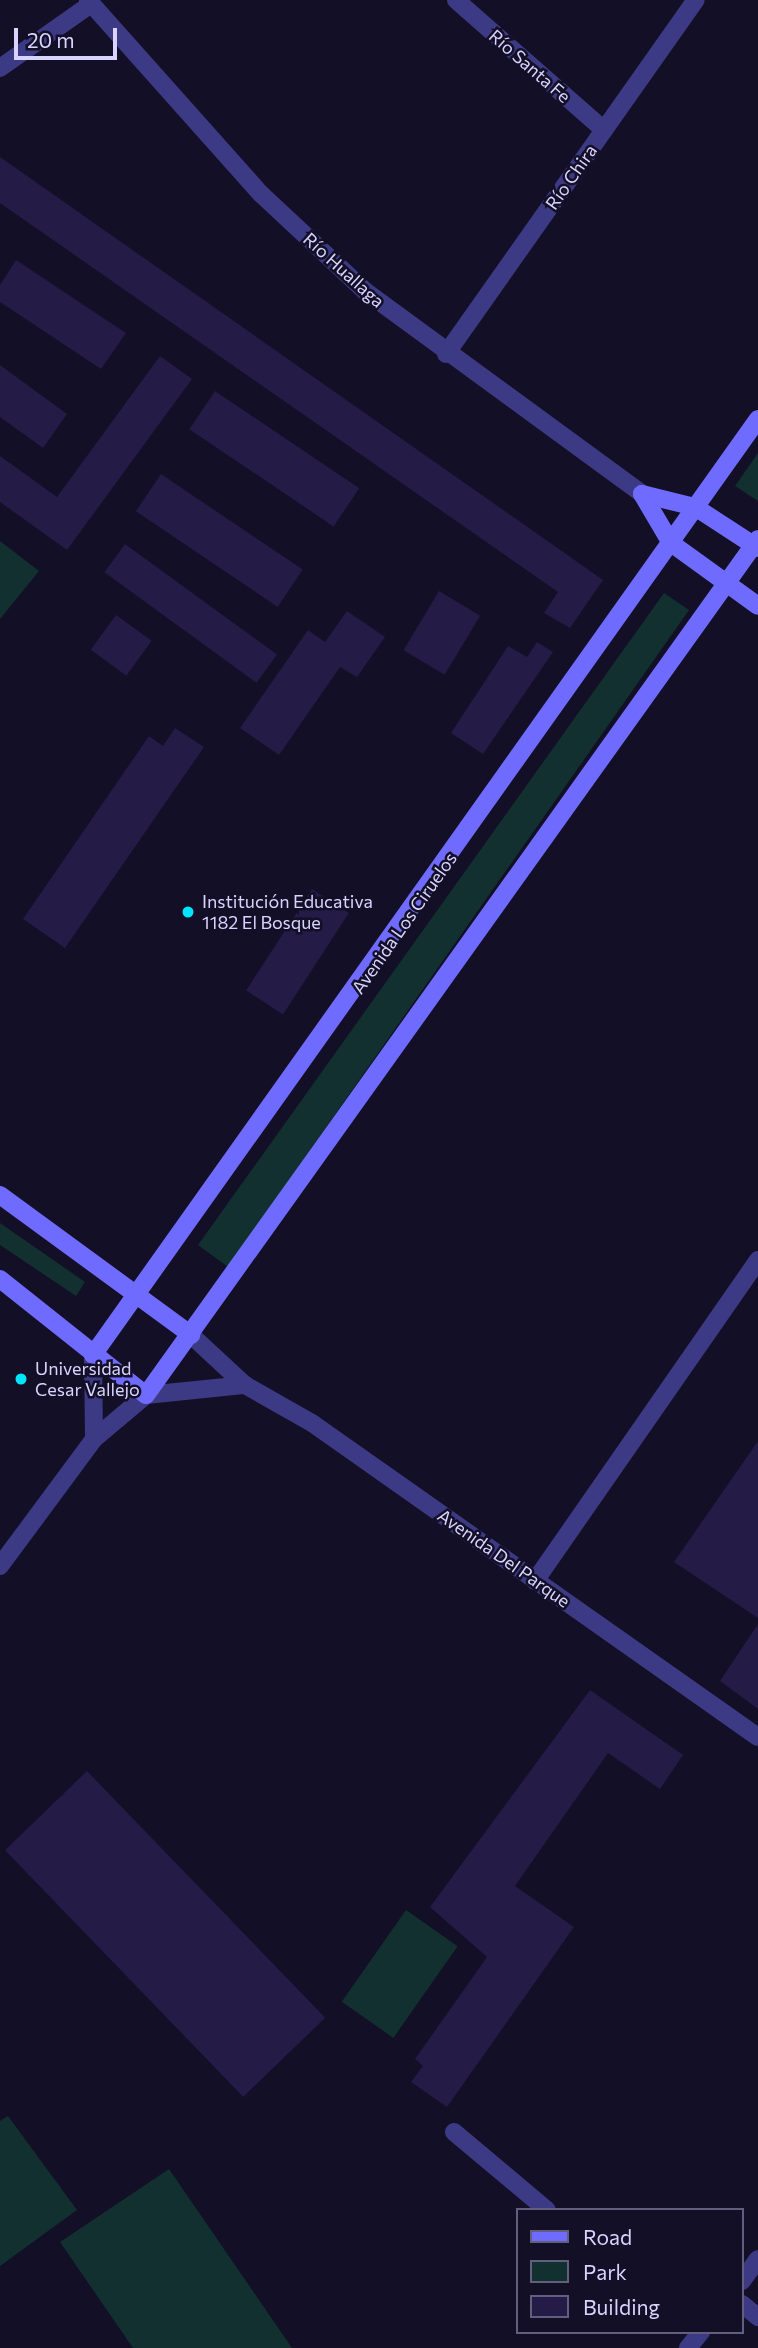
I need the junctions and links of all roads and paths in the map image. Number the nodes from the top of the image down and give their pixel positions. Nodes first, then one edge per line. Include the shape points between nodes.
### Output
1 (456, 0) edge
2 (696, 0) edge
3 (90, 2) edge
4 (0, 68) edge
5 (604, 130) junction
6 (446, 354) junction
7 (758, 419) edge
8 (642, 494) junction
9 (695, 508) junction
10 (671, 543) junction
11 (757, 544) edge
12 (726, 584) junction
13 (758, 606) edge
14 (0, 1195) edge
15 (758, 1259) edge
16 (0, 1279) edge
17 (139, 1294) junction
18 (191, 1335) junction
19 (93, 1355) junction
20 (245, 1385) junction
21 (146, 1395) junction
22 (94, 1438) junction
23 (0, 1566) edge
24 (535, 1581) junction
25 (758, 1737) edge
26 (454, 2132) dead end
27 (545, 2208) edge
28 (758, 2259) edge
29 (744, 2278) edge
30 (744, 2306) edge
31 (758, 2317) edge

1 - 5 street, Río Santa Fe
2 - 5 street, Río Chira
3 - 4 street
3 - 6 street, Río Huallaga via 261,194 365,291
5 - 6 street, Río Chira
6 - 8 street, Río Huallaga
7 - 9 main road, Avenida Los Ciruelos
8 - 9 main road
8 - 10 main road
9 - 10 main road, Avenida Los Ciruelos
9 - 11 main road
10 - 12 main road
10 - 17 main road, Avenida Los Ciruelos
11 - 12 main road
12 - 13 main road
12 - 18 main road
14 - 17 main road
15 - 24 street
16 - 19 main road
17 - 18 main road, Avenida Del Parque
17 - 19 main road, Avenida Los Ciruelos
18 - 20 street, Avenida Del Parque
18 - 21 main road
19 - 21 main road
19 - 22 street
20 - 21 street
20 - 24 street, Avenida Del Parque via 312,1423
21 - 22 street
22 - 23 street
24 - 25 street, Avenida Del Parque
26 - 27 street
28 - 29 street
30 - 31 street

